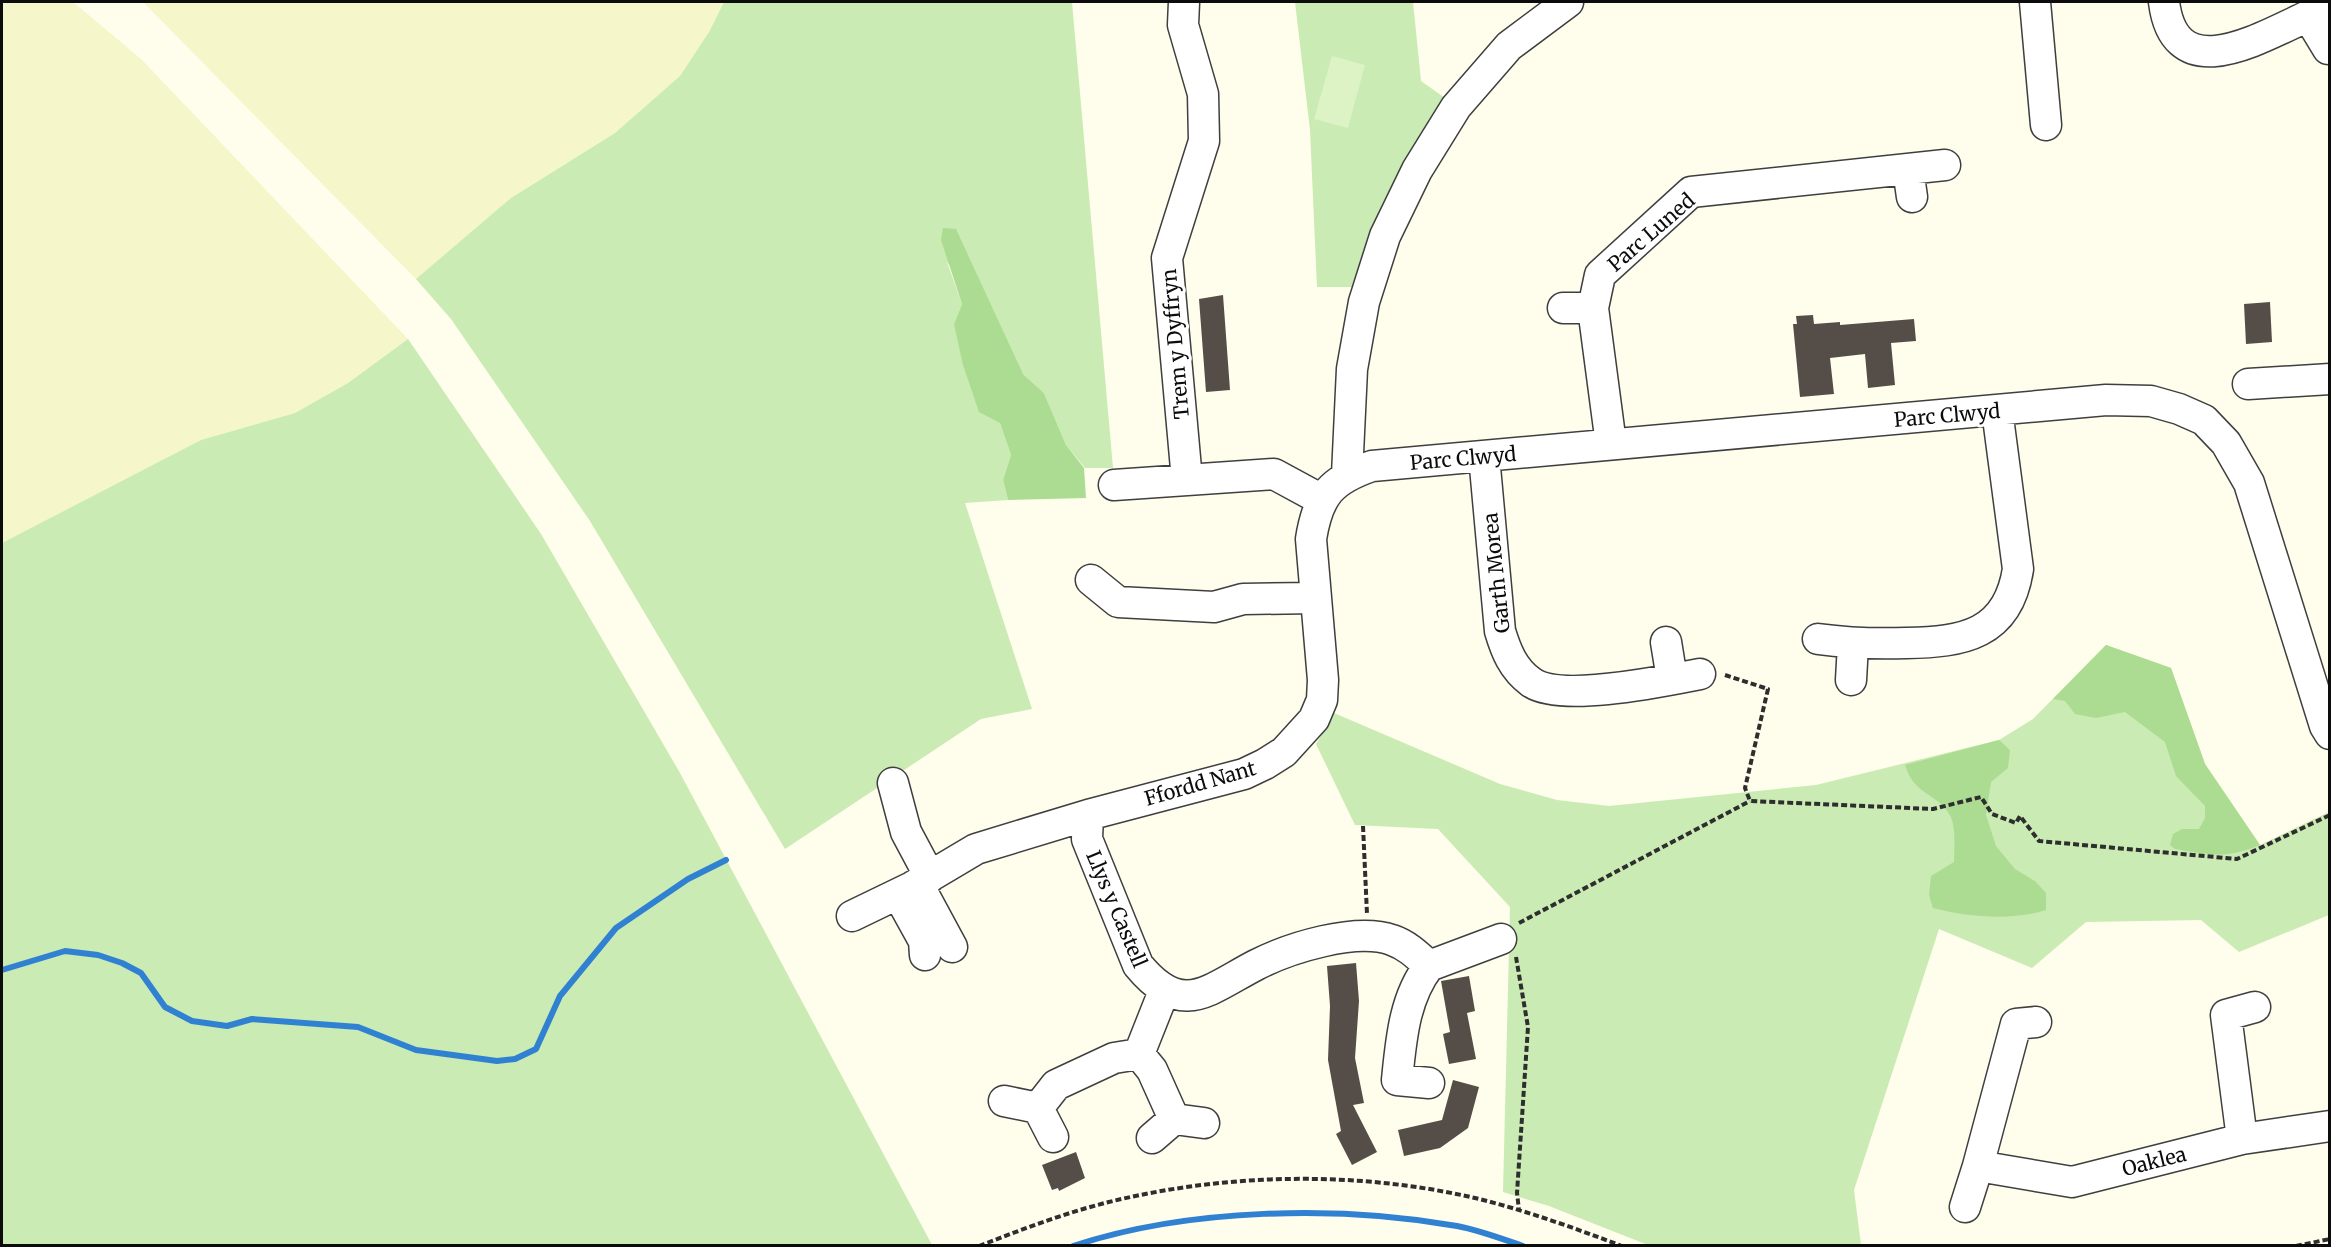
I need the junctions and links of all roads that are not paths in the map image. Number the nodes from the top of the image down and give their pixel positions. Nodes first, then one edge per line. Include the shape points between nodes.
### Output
1 (1184, 2) edge
2 (1568, 2) edge
3 (2035, 2) edge
4 (2164, 2) edge
5 (2319, 17) edge
6 (2328, 49) dead end
7 (2046, 125) dead end
8 (1945, 165) dead end
9 (1563, 308) dead end
10 (1593, 308) junction
11 (2330, 378) edge
12 (2248, 384) dead end
13 (1997, 410) junction
14 (1611, 444) junction
15 (1484, 456) junction
16 (1347, 475) junction
17 (1187, 480) junction
18 (1114, 485) dead end
19 (1322, 500) junction
20 (1091, 580) dead end
21 (1315, 598) junction
22 (1818, 639) dead end
23 (1666, 642) dead end
24 (1853, 644) junction
25 (1851, 680) dead end
26 (2330, 734) edge
27 (893, 783) dead end
28 (1088, 814) junction
29 (915, 885) junction
30 (852, 916) dead end
31 (1501, 939) road end
32 (938, 951) dead end
33 (1429, 966) junction
34 (1164, 991) junction
35 (2255, 1007) dead end
36 (2024, 1017) dead end
37 (1139, 1054) junction
38 (1429, 1083) dead end
39 (1004, 1101) dead end
40 (1038, 1108) junction
41 (1174, 1119) junction
42 (1204, 1123) dead end
43 (2330, 1126) edge
44 (1053, 1137) dead end
45 (1152, 1138) dead end
46 (2242, 1140) junction
47 (1978, 1166) junction
48 (1965, 1207) dead end

1 - 17 street, Trem y Dyffryn via 1183,25 1203,94 1204,141 1167,258
2 - 16 street via 1509,46 1456,107 1417,170 1385,236 1364,302 1352,369
3 - 7 street
4 - 5 street via 2166,22 2175,39 2190,49 2208,52
5 - 6 street
8 - 10 street, Parc Luned via 1910,183 1691,192 1600,275
9 - 10 street
10 - 14 street, Parc Luned
11 - 12 street
13 - 14 street, Parc Clwyd
13 - 24 street via 2018,569 2007,605 1991,623 1970,637 1947,642
13 - 26 street, Parc Clwyd via 2106,400 2151,401 2204,420 2226,443 2249,483
14 - 15 street, Parc Clwyd
15 - 16 street, Parc Clwyd via 1372,466
15 - 23 street, Garth Morea via 1500,631 1507,653 1531,683 1552,691 1575,692 1686,677
16 - 19 street, Ffordd Nant via 1333,484
17 - 18 street
17 - 19 street via 1274,474
19 - 21 street, Ffordd Nant via 1311,538
20 - 21 street via 1117,610 1214,607 1243,599
21 - 28 street, Ffordd Nant via 1322,700 1314,719 1284,752 1244,774
22 - 24 street
24 - 25 street
27 - 29 street
28 - 29 street, Ffordd Nant via 976,849
28 - 34 street, Llys y Castell via 1086,839 1138,965
29 - 30 street, Ffordd Nant
29 - 32 street
31 - 33 street
33 - 34 street via 1410,948 1369,935 1308,946 1257,964 1210,993
33 - 38 street via 1411,999 1401,1039 1395,1092
34 - 37 street
35 - 46 street via 2225,1006
36 - 47 street
37 - 40 street via 1114,1058 1056,1085
37 - 41 street via 1152,1070
39 - 40 street
40 - 44 street
41 - 42 street
41 - 45 street
43 - 46 street, Oaklea
46 - 47 street, Oaklea via 2072,1182
47 - 48 street

